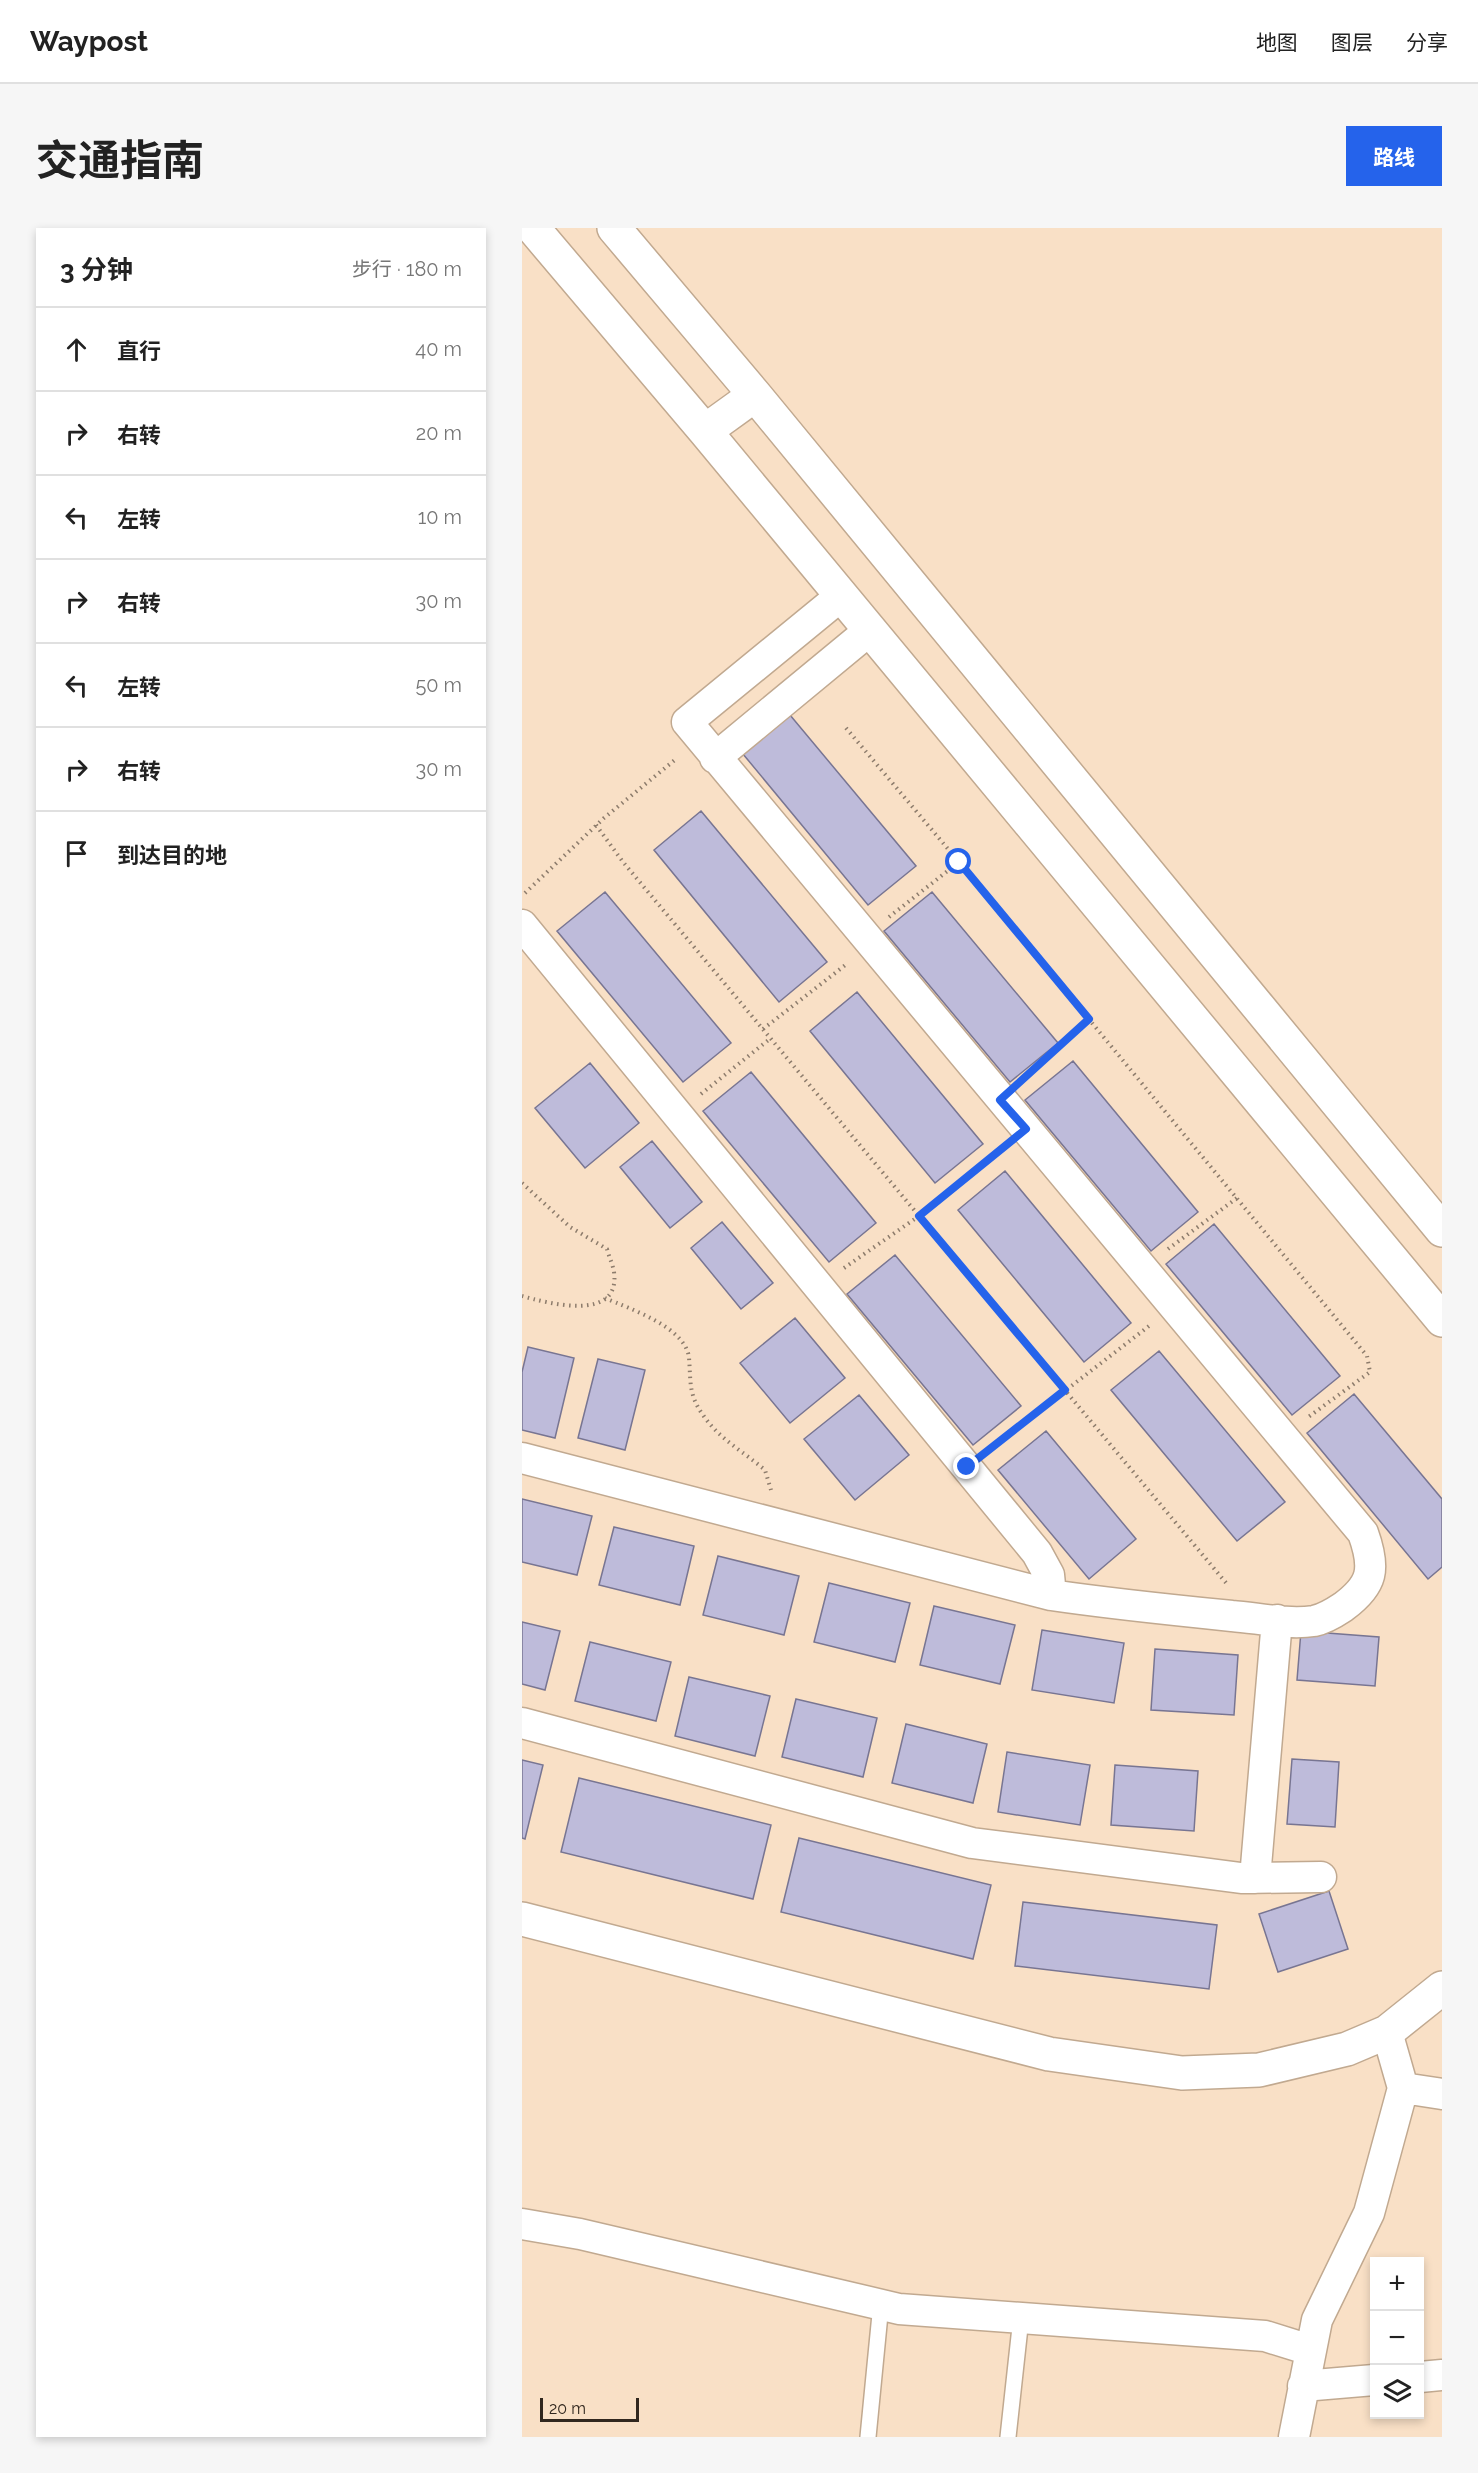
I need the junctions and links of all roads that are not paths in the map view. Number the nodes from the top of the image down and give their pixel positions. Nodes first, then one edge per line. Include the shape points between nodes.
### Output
1 (533, 228) edge
2 (614, 228) edge
3 (755, 395) junction
4 (705, 431) junction
5 (842, 595) junction
6 (870, 630) junction
7 (701, 739) junction
8 (522, 925) edge
9 (1442, 1230) edge
10 (1442, 1320) edge
11 (522, 1458) edge
12 (1051, 1594) junction
13 (1266, 1619) junction
14 (522, 1723) edge
15 (1321, 1877) dead end
16 (1255, 1878) junction
17 (522, 1919) edge
18 (1442, 1988) edge
19 (1387, 2032) junction
20 (1403, 2088) junction
21 (1442, 2094) edge
22 (522, 2224) edge
23 (881, 2304) junction
24 (1021, 2318) junction
25 (1310, 2350) junction
26 (1442, 2375) edge
27 (1424, 2377) edge
28 (1370, 2380) edge
29 (1303, 2386) junction
30 (868, 2437) edge
31 (1008, 2437) edge
32 (1294, 2437) edge

1 - 4 main road
2 - 3 main road
3 - 4 main road
3 - 9 main road
4 - 5 main road
5 - 6 main road
5 - 7 street
6 - 7 street
6 - 10 main road
7 - 13 street via 1363,1533 1370,1554 1368,1581 1360,1594 1333,1614 1314,1621
8 - 12 street via 1037,1553 1049,1575
11 - 12 street
12 - 13 street via 1115,1605
13 - 16 street
14 - 16 street via 972,1843
15 - 16 street
17 - 19 main road via 1049,2054 1182,2073 1258,2070 1347,2049
18 - 19 main road
19 - 20 street
20 - 21 street
20 - 25 street via 1370,2213 1317,2320
22 - 23 street
23 - 24 street via 899,2309
23 - 30 lane
24 - 25 street via 1265,2336
24 - 31 lane
25 - 29 street
26 - 27 street
28 - 29 street
29 - 32 street

